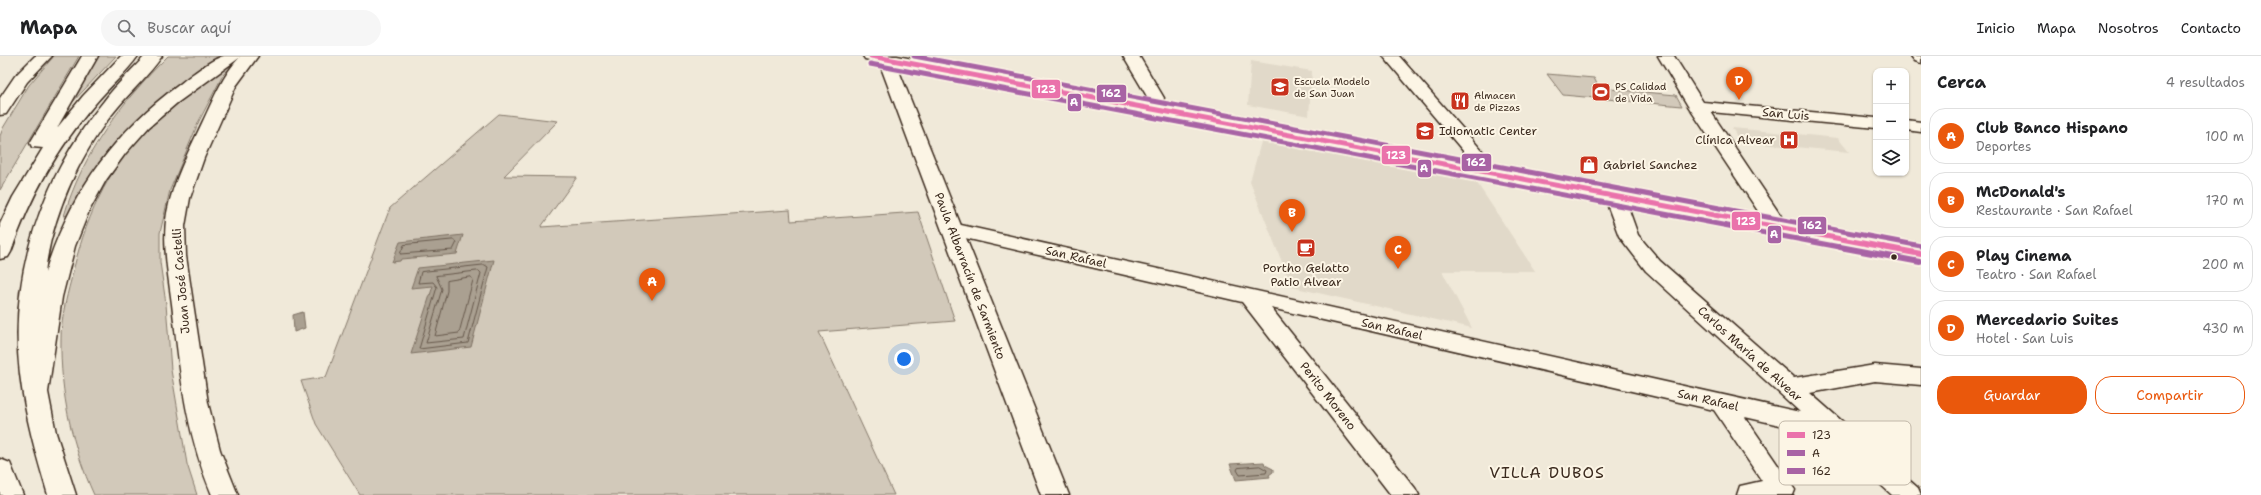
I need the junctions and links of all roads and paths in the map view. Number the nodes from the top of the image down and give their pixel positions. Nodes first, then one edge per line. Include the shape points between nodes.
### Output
1 (44, 56) edge
2 (90, 56) edge
3 (130, 56) edge
4 (154, 56) edge
5 (234, 56) edge
6 (250, 56) edge
7 (933, 56) edge
8 (1131, 56) edge
9 (1391, 56) edge
10 (1666, 56) edge
11 (881, 57) edge
12 (1154, 103) junction
13 (1696, 106) junction
14 (0, 110) edge
15 (1873, 123) edge
16 (1909, 125) edge
17 (1921, 127) edge
18 (1479, 164) junction
19 (1614, 196) junction
20 (0, 216) edge
21 (1774, 219) junction
22 (952, 229) junction
23 (1921, 240) edge
24 (0, 252) edge
25 (1921, 254) edge
26 (1249, 296) junction
27 (1921, 376) edge
28 (1788, 388) junction
29 (34, 398) junction
30 (1722, 403) junction
31 (1801, 421) edge
32 (1824, 421) edge
33 (0, 470) edge
34 (1898, 485) edge
35 (1749, 493) dead end
36 (9, 495) edge
37 (62, 495) edge
38 (225, 495) edge
39 (1054, 495) edge
40 (1406, 495) edge
41 (1909, 495) edge

1 - 14 street via 21,79
2 - 20 main road via 24,169
3 - 24 main road via 93,94 52,147 20,201
4 - 29 main road via 113,100 86,136 60,181 42,226 31,271 26,313 27,362
5 - 29 main road via 181,91 143,122 118,148 91,187 79,208 54,283 47,314 43,360
6 - 38 street, Juan José Castelli via 231,78 213,118 190,171 175,225 184,332 198,414 211,462
7 - 12 main road
8 - 12 street
9 - 18 street
10 - 13 street
11 - 12 main road
11 - 22 main road, Paula Albarracín de Sarmiento
12 - 18 main road
13 - 15 street, San Luis
13 - 21 street
16 - 17 street
18 - 19 main road
18 - 21 main road
19 - 21 main road
19 - 28 street, Carlos María de Alvear via 1629,236 1643,255
21 - 23 main road
21 - 25 main road
22 - 26 street, San Rafael
22 - 39 main road, Paula Albarracín de Sarmiento
26 - 30 street, San Rafael
26 - 40 street, Perito Moreno
27 - 28 street via 1876,373
28 - 32 street, Carlos María de Alvear
29 - 37 main road via 46,451
30 - 31 street, San Rafael
30 - 35 street via 1782,490
33 - 36 main road
34 - 41 street, Carlos María de Alvear

